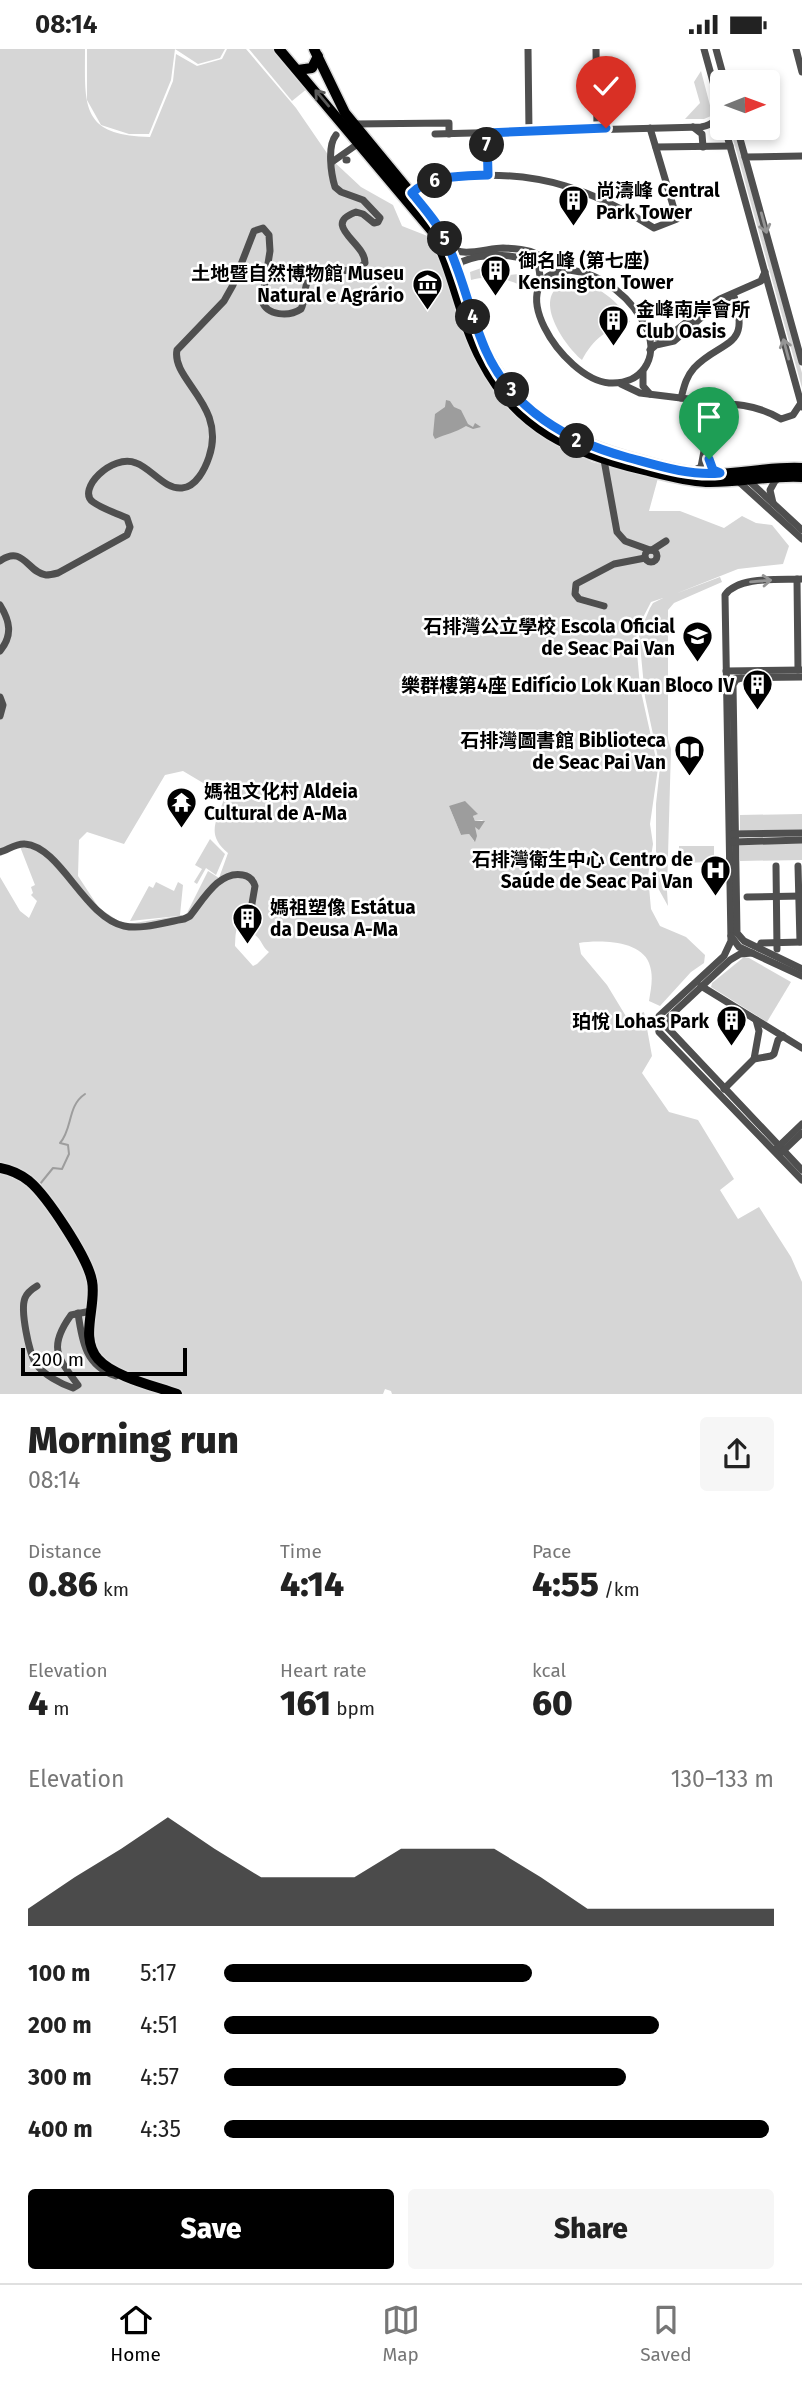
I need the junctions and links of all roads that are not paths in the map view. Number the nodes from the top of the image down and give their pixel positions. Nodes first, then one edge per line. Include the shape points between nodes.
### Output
1 (279, 49) edge
2 (528, 49) edge
3 (596, 49) edge
4 (704, 49) edge
5 (716, 49) edge
6 (796, 49) edge
7 (316, 53) edge
8 (298, 70) junction
9 (722, 70) edge
10 (710, 71) edge
11 (802, 72) edge
12 (710, 124) edge
13 (693, 127) junction
14 (650, 128) junction
15 (597, 129) junction
16 (344, 130) junction
17 (529, 131) junction
18 (487, 133) junction
19 (435, 134) dead end
20 (449, 134) junction
21 (728, 140) edge
22 (740, 140) edge
23 (359, 143) junction
24 (730, 146) junction
25 (656, 147) junction
26 (703, 147) junction
27 (802, 156) edge
28 (745, 157) junction
29 (332, 162) junction
30 (488, 175) junction
31 (412, 193) junction
32 (448, 244) junction
33 (564, 271) junction
34 (765, 272) junction
35 (458, 273) junction
36 (541, 285) junction
37 (770, 291) junction
38 (734, 297) junction
39 (648, 332) junction
40 (650, 350) junction
41 (802, 362) edge
42 (643, 371) junction
43 (617, 383) junction
44 (650, 394) junction
45 (681, 398) junction
46 (704, 404) junction
47 (801, 405) edge
48 (706, 435) junction
49 (604, 460) junction
50 (802, 468) edge
51 (756, 470) junction
52 (691, 472) junction
53 (720, 473) junction
54 (735, 476) junction
55 (784, 476) junction
56 (802, 477) edge
57 (748, 485) junction
58 (774, 504) junction
59 (802, 530) edge
60 (802, 539) edge
61 (666, 541) dead end
62 (651, 550) junction
63 (0, 561) edge
64 (799, 579) edge
65 (0, 605) edge
66 (604, 606) dead end
67 (800, 629) edge
68 (0, 650) edge
69 (801, 672) edge
70 (726, 675) junction
71 (741, 678) junction
72 (0, 697) edge
73 (0, 716) edge
74 (802, 833) edge
75 (732, 838) junction
76 (802, 840) edge
77 (0, 852) edge
78 (776, 866) dead end
79 (798, 866) dead end
80 (776, 896) junction
81 (800, 896) edge
82 (747, 897) dead end
83 (249, 921) dead end
84 (730, 936) junction
85 (801, 942) edge
86 (777, 946) junction
87 (756, 950) junction
88 (802, 969) edge
89 (802, 976) edge
90 (701, 986) junction
91 (756, 1020) junction
92 (783, 1036) junction
93 (802, 1048) edge
94 (754, 1059) junction
95 (724, 1089) junction
96 (802, 1124) edge
97 (802, 1133) edge
98 (779, 1151) junction
99 (0, 1168) edge
100 (802, 1170) edge
101 (802, 1180) edge
102 (37, 1286) dead end
103 (91, 1311) junction
104 (78, 1313) junction
105 (143, 1382) junction
106 (177, 1394) edge

1 - 8 main road
2 - 17 street
3 - 15 street
4 - 10 street
5 - 9 street
6 - 11 street
7 - 8 main road via 312,68
7 - 16 main road via 338,101
16 -> 8 main road
12 - 13 street
13 - 14 street
13 - 26 street via 702,134
14 - 15 street
14 - 25 street
15 - 17 street
16 - 20 street via 449,123
16 - 23 main road
16 - 29 street via 331,143
16 - 31 main road
17 - 18 street
18 - 20 street
18 - 30 street
19 - 20 street
21 - 24 street
22 - 28 street
23 - 29 street
23 - 49 main road via 432,232 475,347 495,384 541,429
24 - 26 street
24 - 34 street
25 - 26 street
25 - 30 street via 677,219 654,228 575,187
27 - 28 street
28 -> 41 street
29 - 63 street via 335,187 363,200 380,218 374,223 356,212 342,223 363,252 365,263 356,271 331,270 313,276 301,309 272,313 262,301 269,235 263,228 254,231 225,301 177,350 178,365 204,403 212,426 211,453 200,475 180,488 135,462 114,463 101,472 88,495 127,519 127,534 58,573 38,572 16,556
30 - 31 street via 449,178
31 - 32 main road
32 - 33 street via 461,252 528,250
32 - 35 main road
33 - 36 street via 548,276
33 - 39 street via 588,274 616,290
34 - 37 street
34 - 39 street via 761,281 720,299 668,337
35 - 36 street via 459,264 467,260 517,257 537,267
35 - 52 main road via 491,361 536,415 590,447
36 - 43 street via 540,319 557,348 593,379
37 - 38 street via 760,288
47 -> 37 street
38 - 40 street via 674,341
38 - 45 street via 740,318 735,338 693,370
39 - 40 street
40 - 42 street
42 - 43 street via 634,380
42 - 44 street via 643,386
43 - 44 street
44 - 45 street
45 - 46 street
46 - 47 street via 747,405 781,419 793,415
46 - 48 street
48 - 52 street via 701,467
48 - 53 street via 711,467
49 - 54 main road via 688,480 710,482
49 - 62 street via 617,532 625,541
50 - 51 main road
51 - 54 main road
51 - 57 main road
52 - 53 main road
53 - 54 main road
54 - 57 main road
55 - 56 main road
55 - 57 main road
55 - 58 street via 770,490
57 - 58 street
57 - 60 street
58 - 59 street
61 - 62 street
62 - 66 street via 657,558 652,562 645,558 614,564 576,584 579,599
64 - 67 street
70 -> 64 street via 726,592 755,580
65 - 68 street via 9,625 7,641
67 - 69 street
69 - 70 street
69 - 71 street
70 - 71 street
70 - 75 street
71 - 75 street via 733,685
72 - 73 street
74 - 75 street
75 - 76 street
75 - 84 street
75 - 87 street via 737,933
77 - 83 street via 19,844 36,848 50,857 98,912 128,927 184,919 224,878 244,875 255,886
78 - 80 street
79 - 81 street
80 - 81 street
80 - 82 street
80 - 86 street
81 - 85 street
84 - 87 street via 737,945
84 - 98 street via 724,956 659,1016 657,1025
85 - 86 street
86 - 87 street via 761,943
87 - 88 street
87 - 89 street
87 - 90 street via 737,955
90 - 91 street
90 - 95 street via 665,1025
91 - 92 street
91 - 94 street via 760,1031
92 - 93 street
92 - 94 street via 773,1055
94 - 95 street
95 - 98 street
96 - 98 street
97 - 98 street
98 - 100 street
98 - 101 street
99 - 103 main road via 34,1185 59,1219 90,1272
102 - 104 street via 26,1295 24,1304 30,1350 43,1372 76,1388 56,1346 64,1325
103 - 104 street
103 - 105 main road via 89,1338 94,1354 111,1370
104 - 105 street via 92,1361 107,1373
105 - 106 main road

